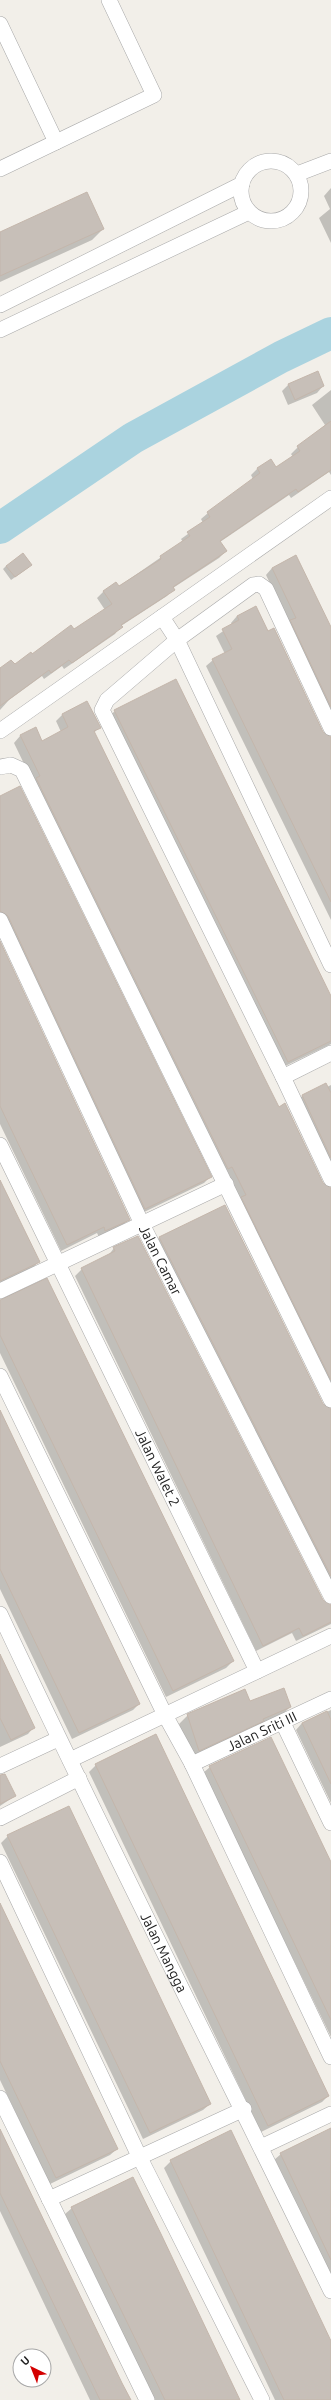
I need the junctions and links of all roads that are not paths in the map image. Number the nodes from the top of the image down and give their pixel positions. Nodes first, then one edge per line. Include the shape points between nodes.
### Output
1 (109, 0) edge
2 (0, 24) edge
3 (56, 142) junction
4 (331, 161) edge
5 (0, 169) edge
6 (297, 174) junction
7 (242, 184) junction
8 (249, 212) junction
9 (116, 247) junction
10 (126, 270) junction
11 (0, 305) edge
12 (0, 330) edge
13 (331, 498) edge
14 (162, 617) junction
15 (177, 640) junction
16 (331, 728) edge
17 (0, 731) edge
18 (0, 767) edge
19 (0, 920) edge
20 (331, 965) edge
21 (331, 1053) edge
22 (283, 1077) junction
23 (0, 1146) edge
24 (331, 1179) edge
25 (226, 1184) junction
26 (142, 1224) junction
27 (57, 1265) junction
28 (0, 1291) edge
29 (0, 1376) edge
30 (331, 1400) edge
31 (331, 1596) edge
32 (0, 1614) edge
33 (331, 1636) edge
34 (257, 1671) junction
35 (331, 1699) edge
36 (165, 1715) junction
37 (283, 1723) junction
38 (58, 1739) junction
39 (70, 1760) junction
40 (192, 1764) junction
41 (0, 1766) edge
42 (79, 1778) junction
43 (0, 1818) edge
44 (331, 1823) edge
45 (0, 1862) edge
46 (331, 2057) edge
47 (0, 2098) edge
48 (244, 2109) junction
49 (331, 2114) edge
50 (261, 2147) junction
51 (139, 2156) junction
52 (49, 2199) junction
53 (331, 2290) edge
54 (147, 2400) edge
55 (262, 2400) edge

1 - 3 street via 154,95
2 - 3 street
3 - 5 street
4 - 6 street
6 - 7 street via 286,165 273,161 260,163 248,172
6 - 8 street via 302,188 300,203 290,215 277,222 262,221
7 - 8 street via 242,199
7 - 9 street
8 - 10 street
9 - 10 street
9 - 11 street
10 - 12 street
13 - 14 street
14 - 15 street
14 - 17 street
15 - 16 street via 253,585 262,586 266,589
15 - 20 street
15 - 22 street via 107,700 102,710
18 - 25 street via 11,765 22,770
19 - 26 street, Jalan Camar
21 - 22 street
22 - 24 street
23 - 27 street, Jalan Walet 2
25 - 26 street
25 - 30 street
26 - 27 street
26 - 31 street, Jalan Camar
27 - 28 street
27 - 34 street, Jalan Walet 2
29 - 36 street
32 - 38 street, Jalan Mangga
33 - 34 street
34 - 36 street
35 - 37 street, Jalan Sriti III
36 - 39 street
36 - 40 street
37 - 40 street, Jalan Sriti III
37 - 44 street
38 - 39 street, Jalan Mangga
38 - 41 street
39 - 42 street, Jalan Mangga
40 - 46 street
42 - 43 street
42 - 48 street, Jalan Mangga
45 - 51 street
47 - 52 street
48 - 50 street, Jalan Mangga
48 - 51 street
49 - 50 street
50 - 53 street, Jalan Mangga
51 - 52 street
51 - 55 street
52 - 54 street

